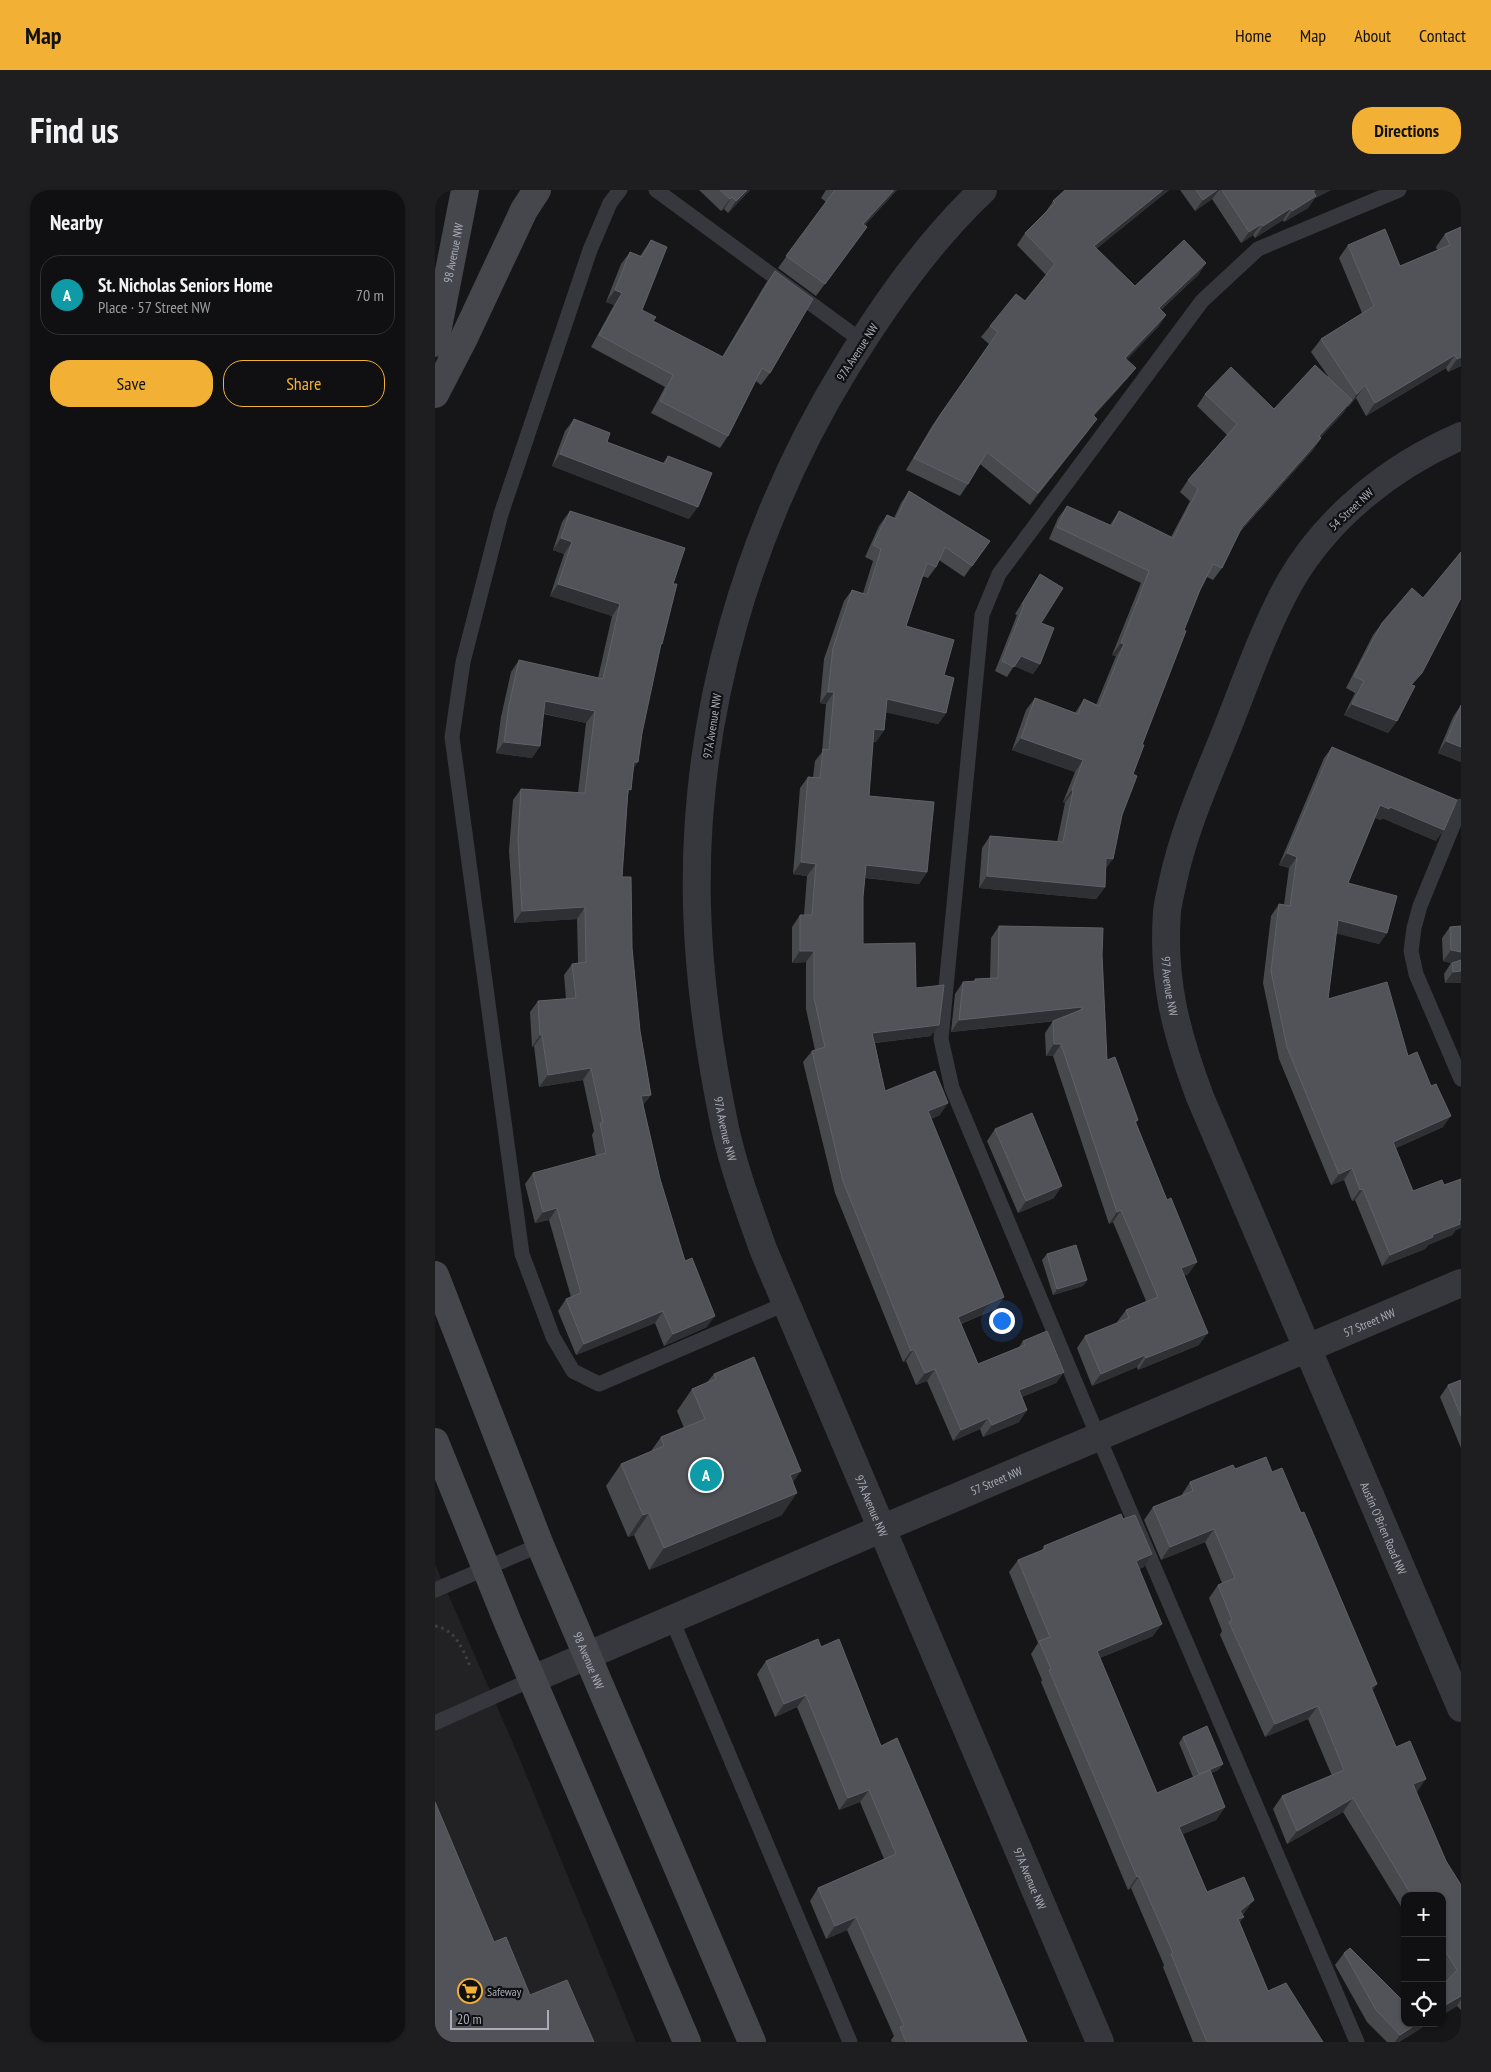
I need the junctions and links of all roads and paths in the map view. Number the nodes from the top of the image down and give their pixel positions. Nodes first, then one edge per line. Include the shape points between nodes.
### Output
1 (456, 190) edge
2 (465, 190) edge
3 (537, 190) edge
4 (620, 190) edge
5 (657, 190) edge
6 (983, 190) edge
7 (1399, 190) edge
8 (460, 222) junction
9 (862, 341) junction
10 (435, 343) edge
11 (435, 394) edge
12 (1461, 436) edge
13 (1273, 616) joint
14 (1461, 806) edge
15 (1461, 1080) edge
16 (435, 1275) edge
17 (1461, 1283) edge
18 (785, 1304) junction
19 (1307, 1349) junction
20 (1098, 1437) junction
21 (435, 1442) edge
22 (881, 1529) junction
23 (540, 1545) junction
24 (486, 1568) junction
25 (435, 1590) edge
26 (672, 1620) junction
27 (435, 1626) edge
28 (587, 1656) junction
29 (470, 1666) dead end
30 (533, 1680) junction
31 (1461, 1708) edge
32 (435, 1723) edge
33 (687, 2042) edge
34 (752, 2042) edge
35 (850, 2042) edge
36 (1100, 2042) edge
37 (1357, 2042) edge

1 - 8 main road
2 - 8 main road, 98 Avenue NW
3 - 11 main road
4 - 18 lane via 610,203 590,250 501,514 463,662 452,737 522,1254 553,1337 573,1371 599,1384
5 - 9 lane
6 - 9 street, 97A Avenue NW via 911,272
7 - 20 lane via 1258,249 1202,301 999,574 982,615 941,1039 952,1088
8 - 10 main road, 98 Avenue NW
9 - 18 street, 97A Avenue NW via 812,426 746,581 723,664 703,782 697,905 702,981 713,1062 741,1187
12 - 13 street, 54 Street NW via 1415,458 1345,513 1314,546 1290,582
13 - 19 street, 97 Avenue NW via 1196,804 1177,860 1167,910 1166,965 1174,1020 1187,1064
14 - 15 lane via 1420,906 1413,928 1411,951 1416,974
16 - 23 main road, 98 Avenue NW
17 - 19 street, 57 Street NW
18 - 22 street, 97A Avenue NW
19 - 20 street, 57 Street NW
19 - 31 street, Austin O'Brien Road NW
20 - 22 street, 57 Street NW
20 - 37 lane
21 - 24 main road
22 - 26 street, 57 Street NW
22 - 36 street, 97A Avenue NW
23 - 24 lane
23 - 28 main road, 98 Avenue NW
24 - 25 lane
24 - 30 main road
26 - 28 street, 57 Street NW
26 - 35 lane
27 - 29 path via 455,1637
28 - 30 street, 57 Street NW
28 - 34 main road, 98 Avenue NW
30 - 32 lane
30 - 33 main road

